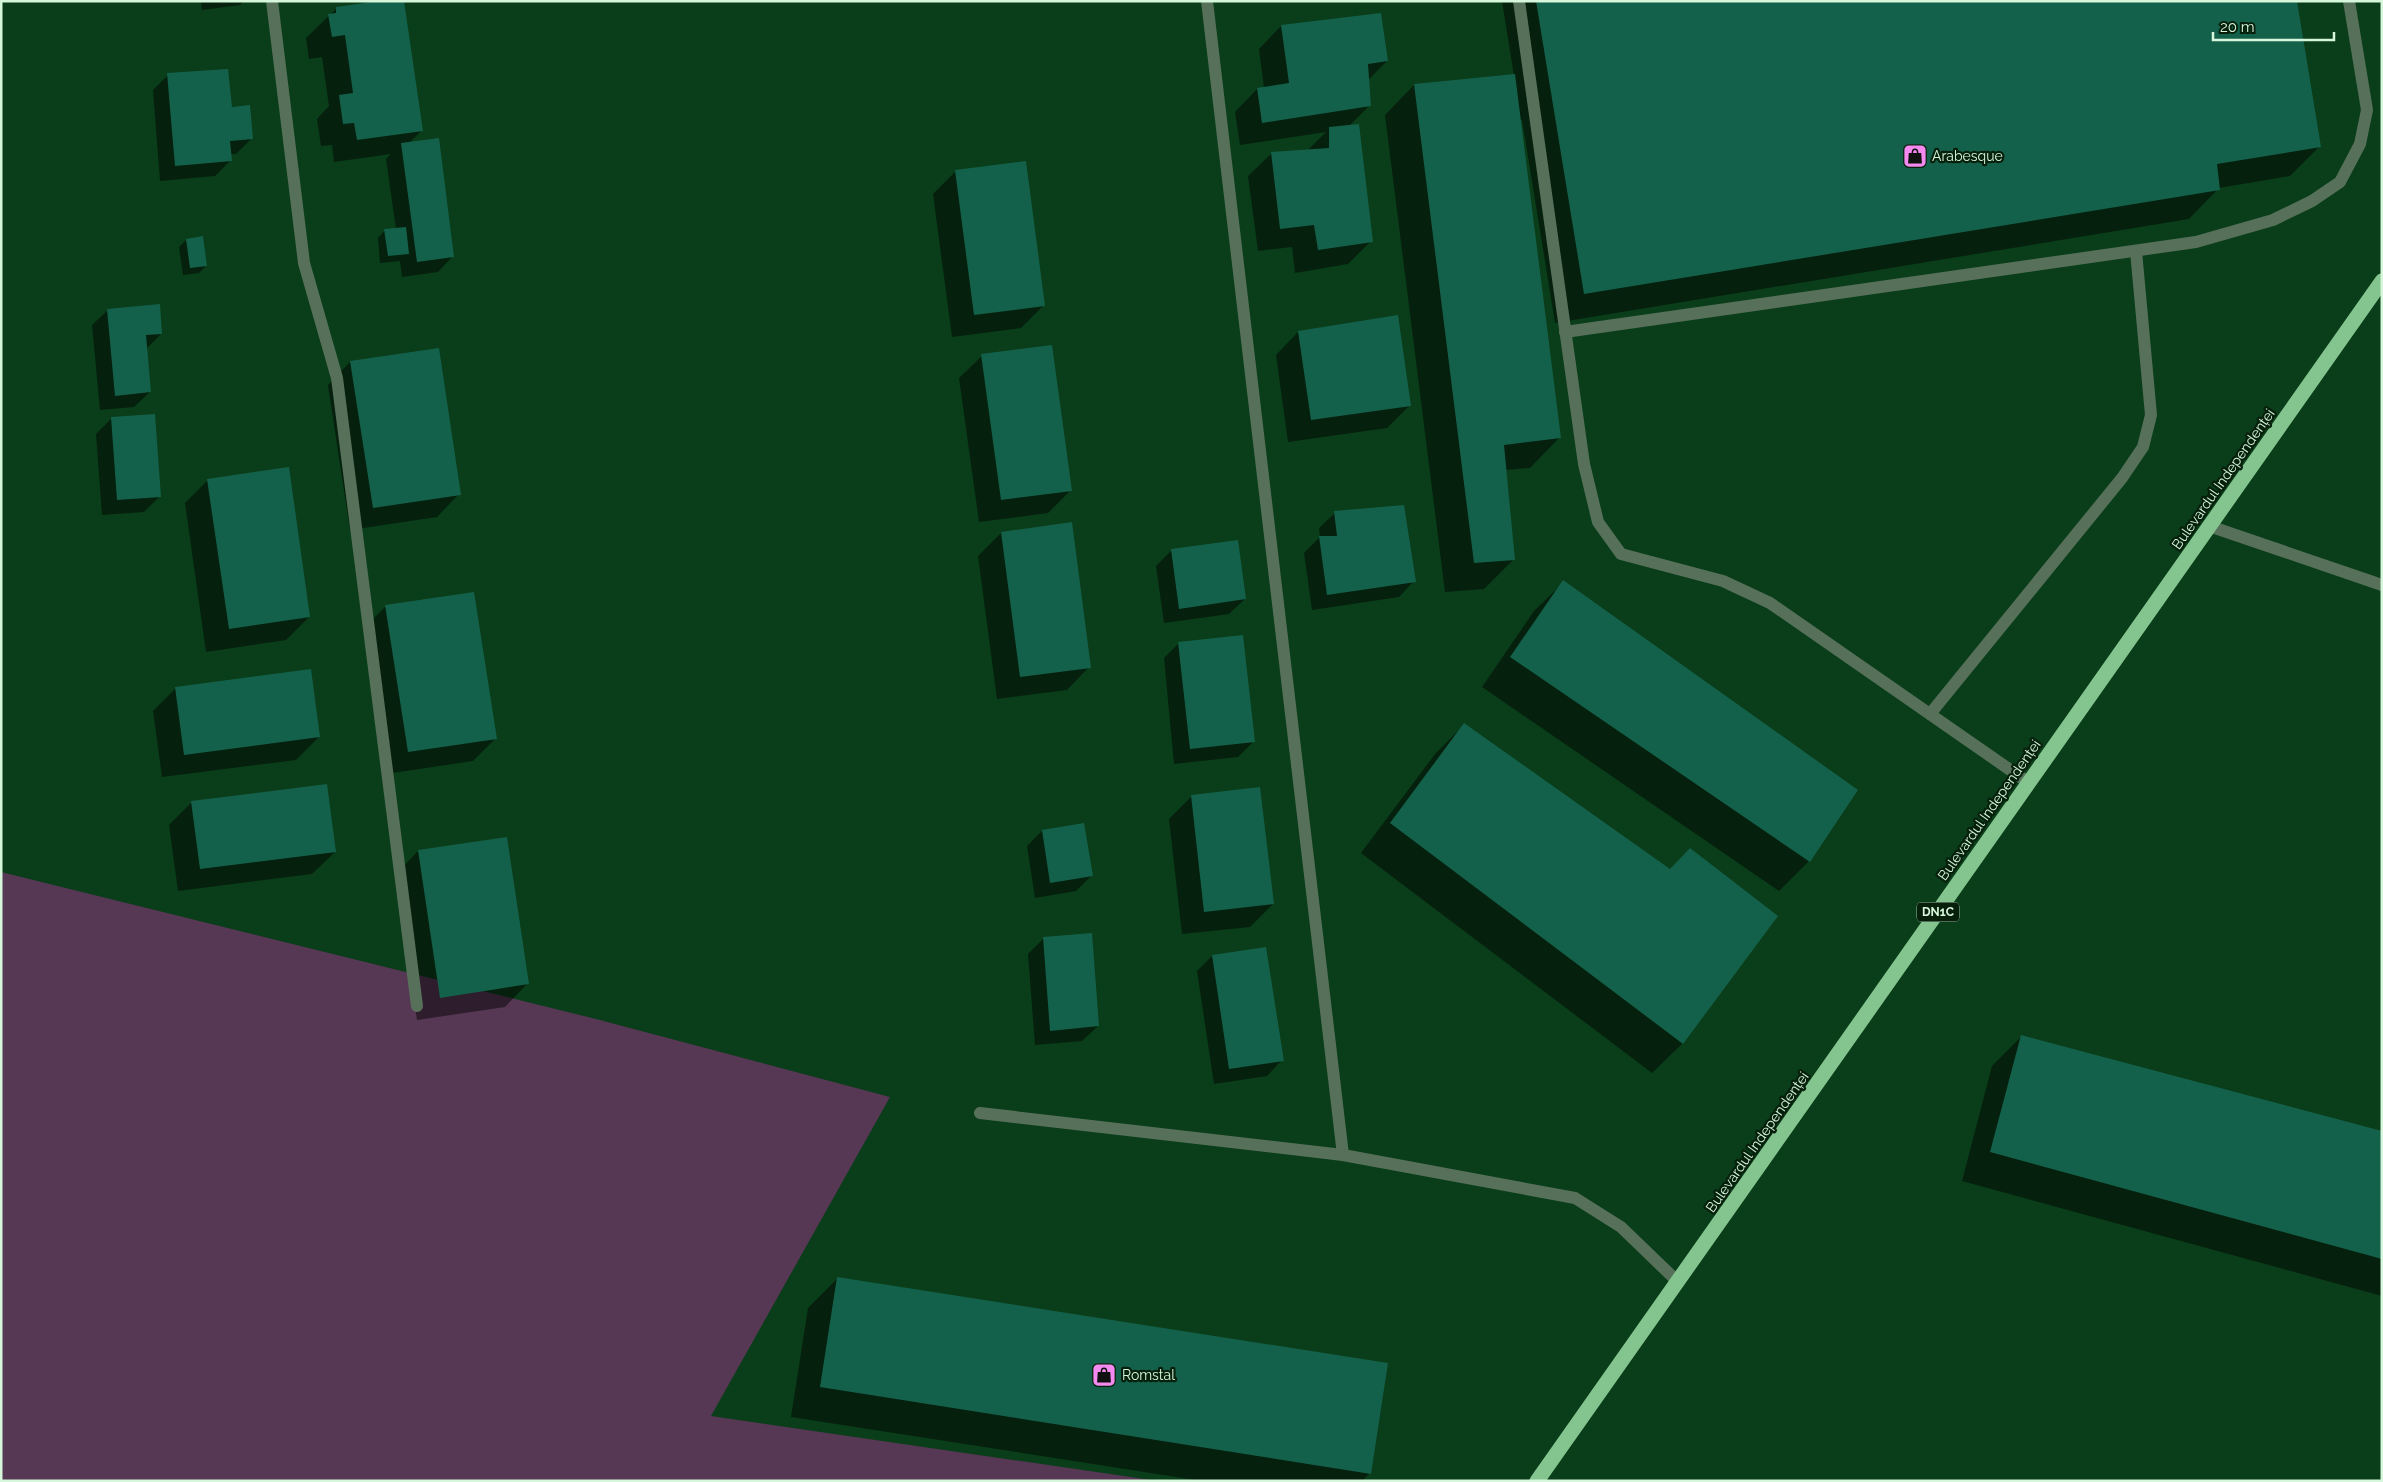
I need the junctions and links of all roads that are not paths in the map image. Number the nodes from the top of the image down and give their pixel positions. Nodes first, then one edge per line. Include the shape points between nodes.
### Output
1 (272, 1) edge
2 (1207, 1) edge
3 (1519, 1) edge
4 (2349, 1) edge
5 (2136, 251) junction
6 (2382, 281) edge
7 (1566, 332) junction
8 (2209, 526) junction
9 (2382, 585) edge
10 (1930, 714) junction
11 (2028, 783) junction
12 (416, 1006) dead end
13 (980, 1113) dead end
14 (1343, 1155) junction
15 (1678, 1282) junction
16 (1537, 1481) edge

1 - 12 street via 304,262 337,378
2 - 14 street
3 - 7 street
4 - 5 street via 2366,110 2360,144 2340,182 2312,201 2273,220 2196,242
5 - 7 street
5 - 10 street via 2151,415 2143,447 2116,485
6 - 8 highway, Bulevardul Independenței / DN1C
7 - 10 street via 1584,464 1598,522 1621,554 1723,581 1770,603
8 - 9 street
8 - 11 highway, Bulevardul Independenței / DN1C
10 - 11 street
11 - 15 highway, Bulevardul Independenței / DN1C
13 - 14 street
14 - 15 street via 1575,1198 1621,1227
15 - 16 highway, Bulevardul Independenței / DN1C

